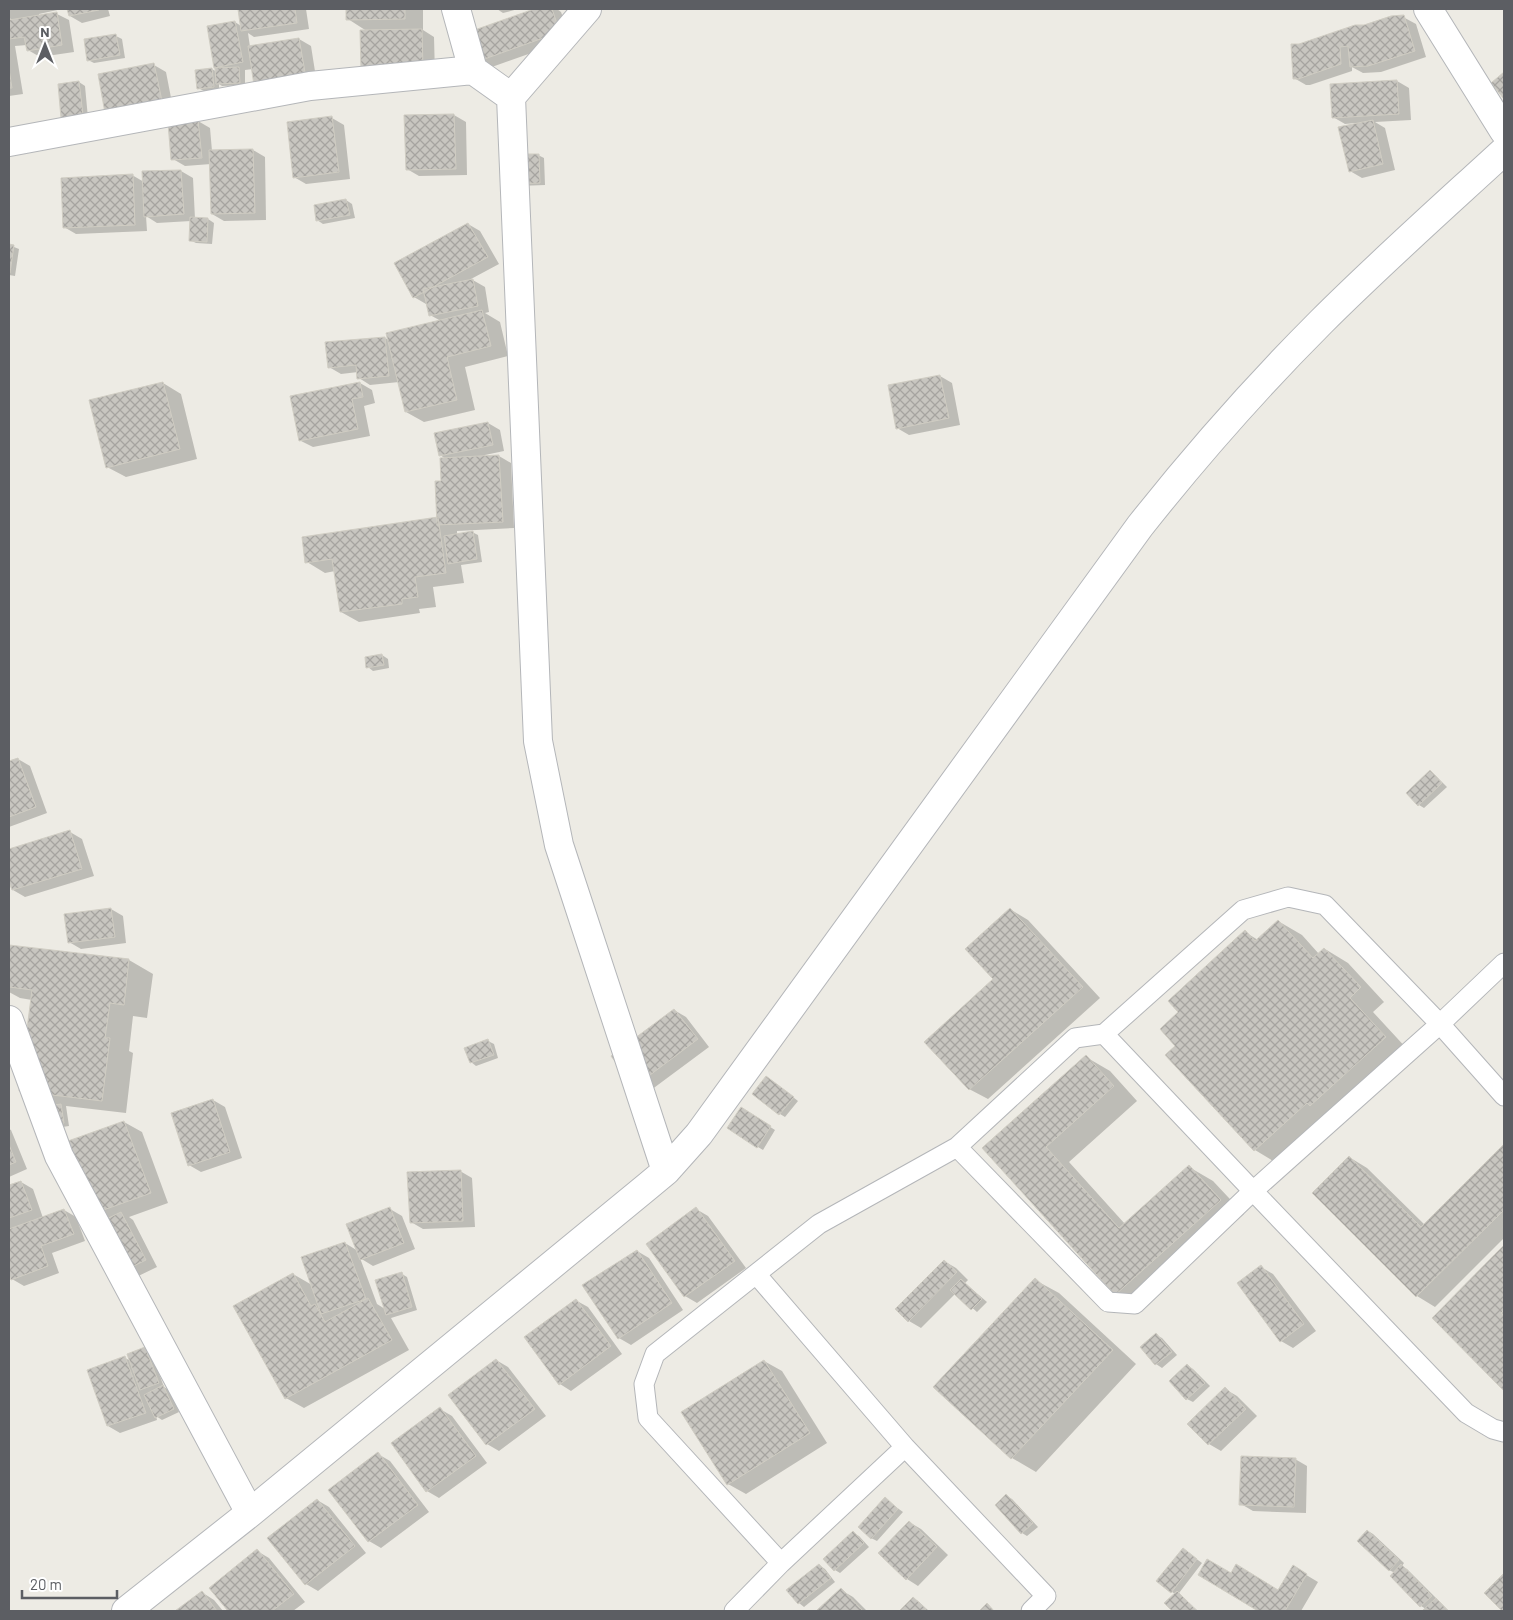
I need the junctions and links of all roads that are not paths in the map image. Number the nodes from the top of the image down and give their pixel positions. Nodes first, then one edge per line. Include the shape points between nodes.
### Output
1 (456, 9) edge
2 (587, 9) edge
3 (1428, 9) edge
4 (473, 70) junction
5 (511, 97) junction
6 (1504, 131) edge
7 (9, 142) edge
8 (1504, 151) edge
9 (1504, 963) edge
10 (9, 1020) edge
11 (1440, 1024) junction
12 (1104, 1034) junction
13 (1504, 1096) edge
14 (957, 1147) junction
15 (666, 1171) junction
16 (1253, 1191) junction
17 (756, 1274) junction
18 (1504, 1432) edge
19 (905, 1447) junction
20 (250, 1513) junction
21 (782, 1563) junction
22 (126, 1611) edge
23 (734, 1611) edge
24 (1031, 1611) edge

1 - 4 street
2 - 5 street
3 - 6 street
4 - 5 street
4 - 7 street via 310,86
5 - 15 street via 538,742 559,845
8 - 15 street via 1322,321 1251,394 1176,481 698,1134
9 - 11 lane
10 - 20 street via 59,1156
11 - 12 lane via 1325,905 1288,897 1243,910
11 - 13 lane
11 - 16 lane
12 - 14 lane via 1075,1038
12 - 16 lane
14 - 16 lane via 1108,1302 1135,1304
14 - 17 lane via 819,1224
15 - 20 street
16 - 18 lane via 1466,1413
17 - 19 lane
17 - 21 lane via 655,1354 644,1384 648,1418
19 - 21 lane
19 - 24 lane via 1046,1596
20 - 22 street
21 - 23 lane

